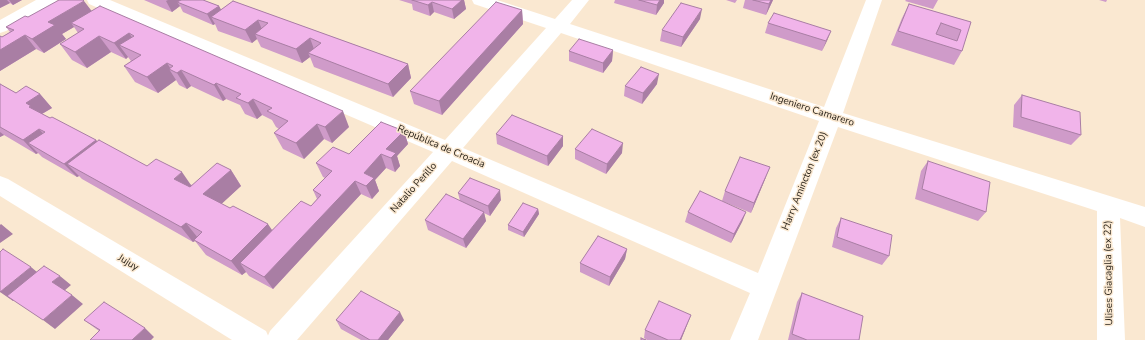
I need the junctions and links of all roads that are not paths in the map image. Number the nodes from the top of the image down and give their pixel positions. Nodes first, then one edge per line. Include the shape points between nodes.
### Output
1 (49, 0) edge
2 (95, 0) edge
3 (480, 0) edge
4 (580, 0) edge
5 (869, 1) edge
6 (558, 25) junction
7 (0, 27) edge
8 (831, 117) junction
9 (448, 150) junction
10 (0, 185) edge
11 (1108, 205) junction
12 (1145, 217) edge
13 (763, 287) junction
14 (256, 340) edge
15 (280, 340) edge
16 (744, 340) edge
17 (1111, 340) edge

1 - 7 street
2 - 9 street, República de Croacia
3 - 6 street, Ingeniero Camarero
4 - 6 street, Natalio Perillo
5 - 8 street, Harry Amincton (ex 20)
6 - 8 street, Ingeniero Camarero
6 - 9 street, Natalio Perillo
8 - 11 street, Ingeniero Camarero
8 - 13 street, Harry Amincton (ex 20)
9 - 13 street, República de Croacia
9 - 15 street, Natalio Perillo
10 - 14 street, Jujuy
11 - 12 street, Ingeniero Camarero
11 - 17 street, Ulises Giacaglia (ex 22)
13 - 16 street, Harry Amincton (ex 20)

